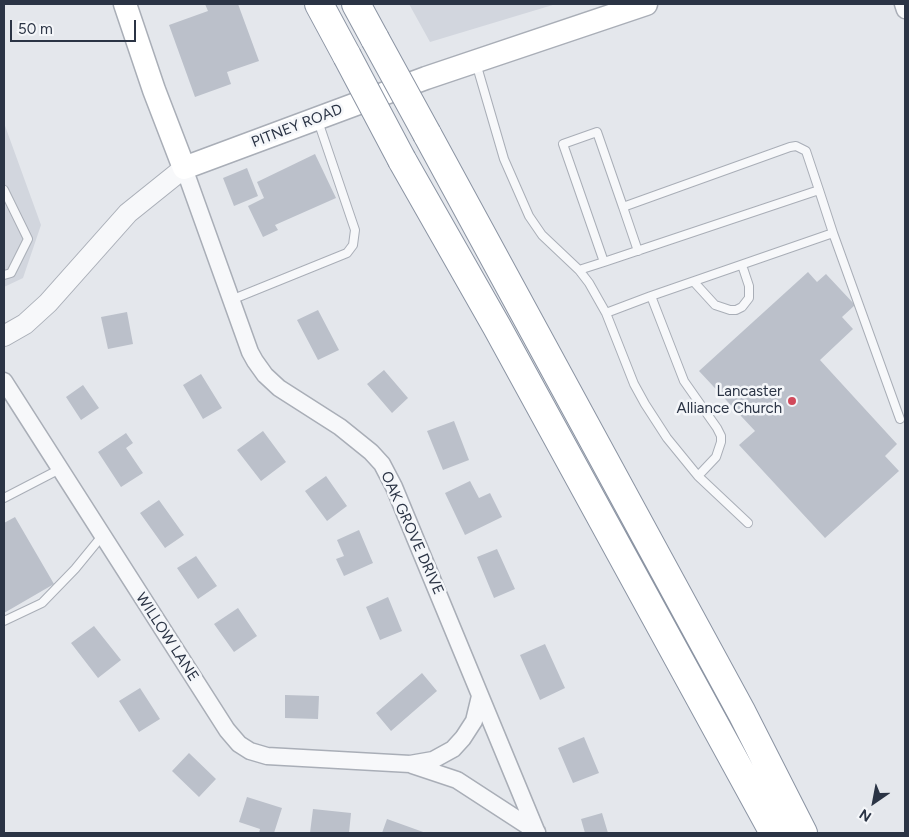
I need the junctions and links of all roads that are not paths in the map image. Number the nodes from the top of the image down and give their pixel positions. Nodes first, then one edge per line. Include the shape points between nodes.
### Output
1 (125, 4) edge
2 (319, 4) edge
3 (356, 4) edge
4 (646, 4) edge
5 (903, 4) edge
6 (905, 10) edge
7 (475, 61) junction
8 (317, 118) junction
9 (184, 168) junction
10 (4, 190) edge
11 (819, 190) junction
12 (623, 208) junction
13 (834, 233) junction
14 (638, 251) junction
15 (604, 262) junction
16 (742, 265) junction
17 (579, 270) junction
18 (4, 275) edge
19 (694, 282) junction
20 (651, 296) junction
21 (231, 300) junction
22 (606, 313) junction
23 (4, 336) edge
24 (4, 381) edge
25 (900, 419) dead end
26 (60, 469) junction
27 (698, 476) junction
28 (4, 498) edge
29 (748, 523) dead end
30 (102, 536) junction
31 (672, 583) junction
32 (4, 620) edge
33 (480, 696) junction
34 (410, 764) junction
35 (537, 832) edge
36 (774, 833) edge
37 (803, 833) edge
38 (823, 833) edge

1 - 9 main road
2 - 36 highway, bridge
3 - 31 highway, bridge
4 - 7 main road, PITNEY ROAD
5 - 6 street
7 - 8 main road, PITNEY ROAD
7 - 17 lane via 504,159 529,216 542,235
8 - 9 main road, PITNEY ROAD
8 - 21 lane via 355,230 353,245 347,252
9 - 21 street, OAK GROVE DRIVE
9 - 23 street, PITNEY ROAD via 128,213 48,303 25,324
10 - 18 lane via 28,239 12,272
11 - 12 lane via 806,151 796,146
11 - 13 lane
11 - 14 lane
12 - 14 lane
12 - 15 lane via 597,132 563,144
13 - 16 lane
13 - 25 lane
14 - 15 lane
15 - 17 lane
16 - 19 lane
16 - 19 lane via 749,298 736,310 715,304
17 - 22 lane
19 - 20 lane
20 - 22 lane
20 - 27 lane via 684,381 721,436 716,457
21 - 33 street, OAK GROVE DRIVE via 250,352 265,375 279,388 340,427 382,464
22 - 27 lane via 645,404
24 - 26 street, WILLOW LANE
26 - 28 lane
26 - 30 street, WILLOW LANE
27 - 29 lane
30 - 32 lane via 42,603
30 - 34 street, WILLOW LANE via 239,744 267,756
31 - 37 highway
31 - 38 highway
33 - 34 street, WILLOW LANE via 474,721 453,749 432,760
33 - 35 street, OAK GROVE DRIVE
34 - 35 street, WILLOW LANE via 457,780

